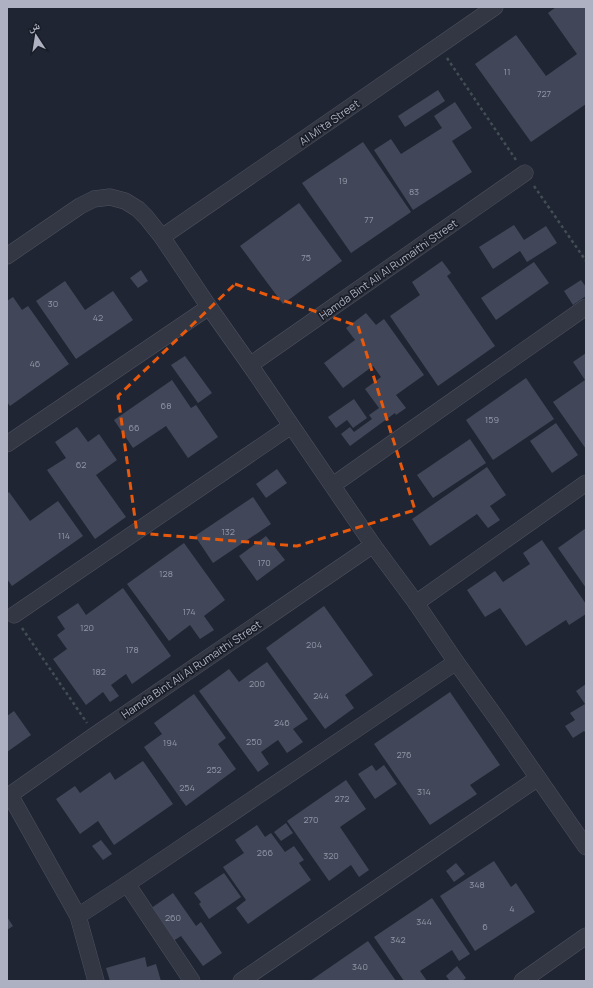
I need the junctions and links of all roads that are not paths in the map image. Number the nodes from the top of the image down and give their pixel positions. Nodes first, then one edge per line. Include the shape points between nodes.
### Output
1 (495, 7) edge
2 (525, 173) road end
3 (162, 237) junction
4 (7, 256) edge
5 (209, 307) junction
6 (586, 307) edge
7 (250, 365) junction
8 (291, 426) junction
9 (7, 444) edge
10 (586, 483) edge
11 (333, 485) junction
12 (373, 545) junction
13 (416, 603) junction
14 (14, 615) road end
15 (456, 662) junction
16 (538, 778) junction
17 (8, 796) edge
18 (584, 840) edge
19 (127, 884) junction
20 (78, 916) junction
21 (586, 936) edge
22 (96, 981) edge
23 (192, 981) edge
24 (241, 981) edge
25 (522, 981) edge

1 - 3 street, Al Mi'ta Street
2 - 7 street, Hamda Bint Ali Al Rumaithi Street
3 - 4 street via 138,209 125,201 110,197 94,199 80,206
3 - 5 street
5 - 7 street
5 - 9 street
6 - 11 street
7 - 8 street
8 - 11 street
8 - 14 street
10 - 13 street
11 - 12 street
12 - 13 street
12 - 17 street, Hamda Bint Ali Al Rumaithi Street
13 - 15 street
15 - 16 street
15 - 19 street
16 - 18 street
16 - 24 street
17 - 20 street
19 - 20 street
19 - 23 street
20 - 22 street
21 - 25 street

